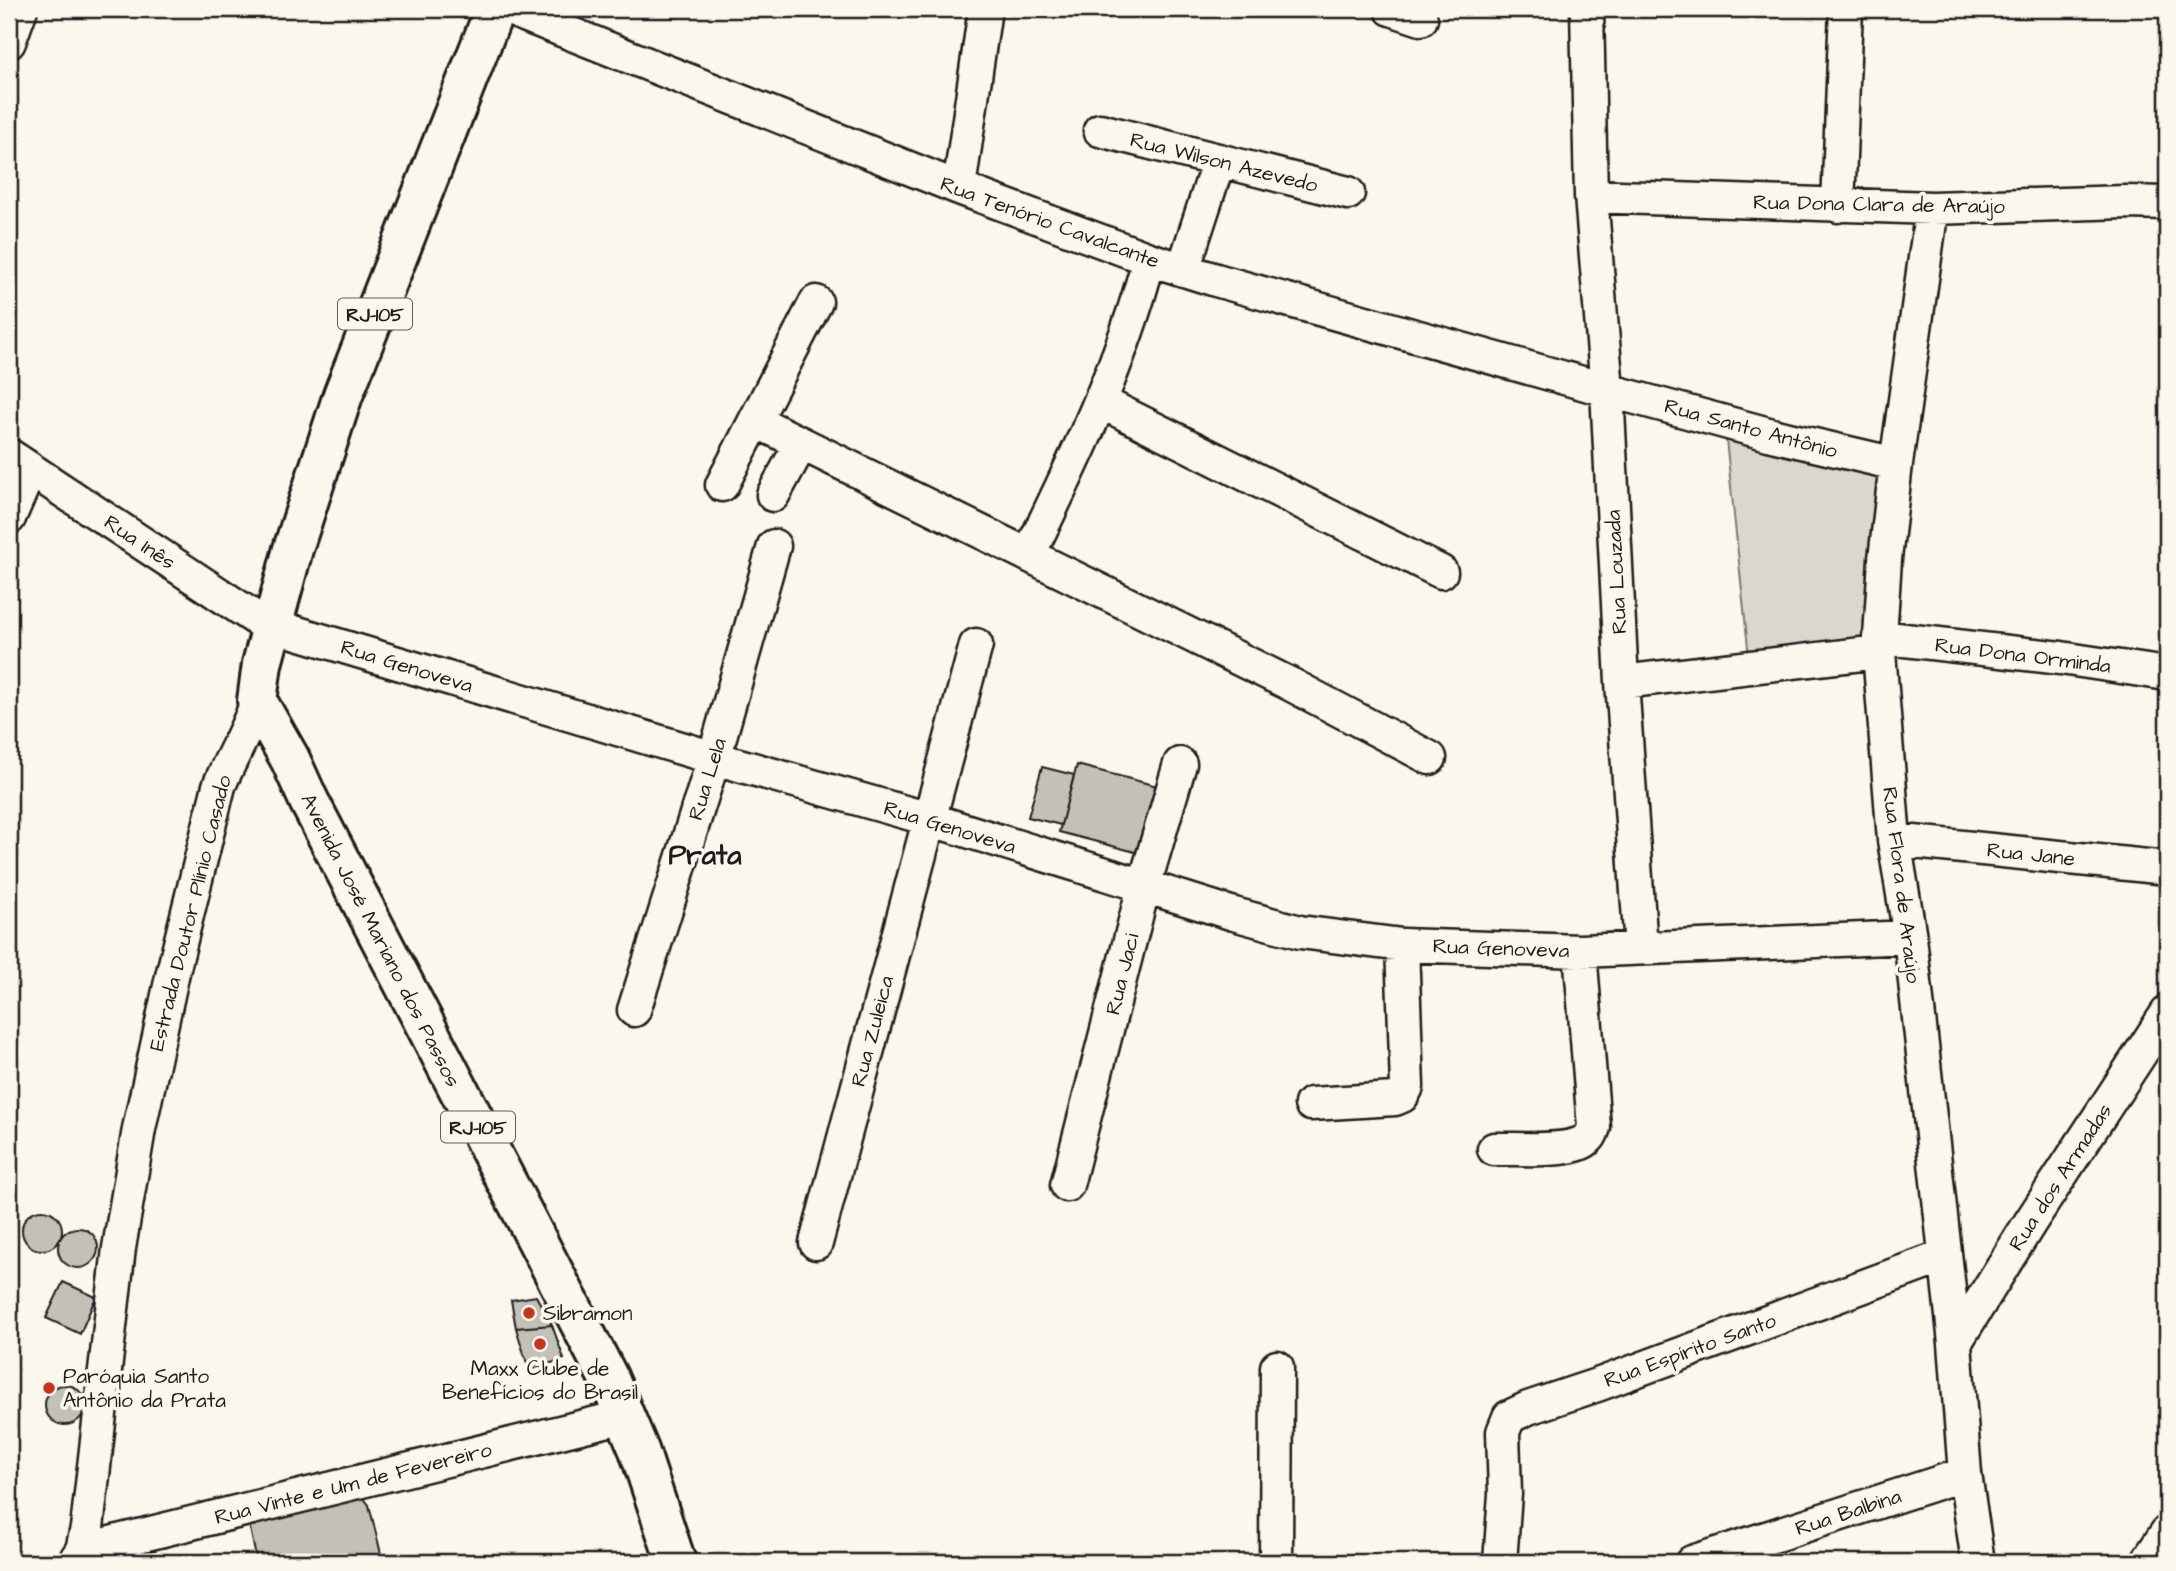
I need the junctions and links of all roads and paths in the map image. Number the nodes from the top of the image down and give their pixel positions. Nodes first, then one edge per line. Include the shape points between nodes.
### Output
1 (21, 9) edge
2 (495, 9) edge
3 (509, 9) edge
4 (985, 9) edge
5 (1391, 9) edge
6 (1587, 9) edge
7 (1846, 9) edge
8 (1421, 19) dead end
9 (9, 42) edge
10 (1100, 130) dead end
11 (1219, 160) junction
12 (958, 188) junction
13 (1348, 193) dead end
14 (1591, 196) junction
15 (2167, 203) edge
16 (1838, 206) junction
17 (1932, 208) junction
18 (1149, 259) junction
19 (1183, 270) junction
20 (816, 302) dead end
21 (1607, 390) junction
22 (1101, 402) junction
23 (755, 421) junction
24 (801, 444) junction
25 (20, 463) edge
26 (1896, 464) junction
27 (722, 485) dead end
28 (773, 495) dead end
29 (9, 518) edge
30 (774, 546) dead end
31 (1029, 554) junction
32 (1441, 572) dead end
33 (272, 625) junction
34 (976, 645) dead end
35 (1879, 645) junction
36 (2167, 674) edge
37 (1622, 682) junction
38 (257, 701) junction
39 (714, 758) junction
40 (1430, 758) dead end
41 (1180, 764) dead end
42 (929, 819) junction
43 (1894, 840) junction
44 (2167, 867) edge
45 (1144, 886) junction
46 (1910, 937) junction
47 (1402, 945) junction
48 (1641, 948) junction
49 (1580, 951) junction
50 (634, 1010) dead end
51 (2167, 1013) edge
52 (1311, 1104) dead end
53 (1494, 1149) dead end
54 (1068, 1185) dead end
55 (816, 1243) dead end
56 (1945, 1256) junction
57 (1955, 1343) junction
58 (1277, 1367) dead end
59 (625, 1416) junction
60 (1965, 1474) junction
61 (2167, 1532) edge
62 (78, 1556) edge
63 (676, 1562) edge
64 (1276, 1562) edge
65 (1500, 1562) edge
66 (1692, 1562) edge
67 (1978, 1562) edge
68 (2147, 1562) edge

1 - 9 street
2 - 33 main road, Estrada Doutor Plínio Casado / RJ-105 via 343,395
3 - 12 street, Rua Tenório Cavalcante
4 - 12 street
5 - 8 street
6 - 14 street, Rua Louzada
7 - 16 street
10 - 11 street, Rua Wilson Azevedo
11 - 13 street, Rua Wilson Azevedo
11 - 19 street
12 - 18 street, Rua Tenório Cavalcante
14 - 16 street, Rua Dona Clara de Araújo
14 - 21 street, Rua Louzada
15 - 17 street, Rua Dona Clara de Araújo
16 - 17 street, Rua Dona Clara de Araújo
17 - 26 street, Rua Flora de Araújo
18 - 19 street, Rua Tenório Cavalcante
18 - 22 street via 1134,316
19 - 21 street, Rua Tenório Cavalcante
20 - 23 street
21 - 26 street, Rua Santo Antônio
21 - 37 street, Rua Louzada
22 - 31 street
22 - 32 street
23 - 24 street
23 - 27 street
24 - 28 street
24 - 31 street
25 - 29 street
25 - 33 street, Rua Inês via 246,614
26 - 35 street, Rua Flora de Araújo
30 - 39 street, Rua Lela
31 - 40 street
33 - 38 main road, Estrada Doutor Plínio Casado / RJ-105
33 - 39 street, Rua Genoveva
34 - 42 street, Rua Zuleica
35 - 36 street, Rua Dona Orminda via 2061,658
35 - 37 street, Rua Dona Orminda
35 - 43 street, Rua Flora de Araújo
37 - 48 street, Rua Louzada
38 - 59 main road, Avenida José Mariano dos Passos / RJ-105
38 - 62 street, Estrada Doutor Plínio Casado via 219,786 138,1129 119,1248 87,1528
39 - 42 street, Rua Genoveva
39 - 50 street, Rua Lela
41 - 45 street, Rua Jaci
42 - 45 street, Rua Genoveva
42 - 55 street, Rua Zuleica
43 - 44 street, Rua Jane
43 - 46 street, Rua Flora de Araújo
45 - 47 street, Rua Genoveva via 1300,932
45 - 54 street, Rua Jaci
46 - 48 street, Rua Genoveva
46 - 56 street, Rua Flora de Araújo
47 - 49 street, Rua Genoveva
47 - 52 street via 1405,1092 1395,1099
48 - 49 street, Rua Genoveva
49 - 53 street via 1592,1135 1574,1145
51 - 57 street, Rua dos Armadas
56 - 57 street, Rua Flora de Araújo
56 - 65 street, Rua Espírito Santo via 1509,1417 1503,1432
57 - 60 street, Rua Flora de Araújo
58 - 64 street
59 - 62 street, Rua Vinte e Um de Fevereiro
59 - 63 main road, Avenida José Mariano dos Passos / RJ-105
60 - 66 street, Rua Balbina
60 - 67 street, Rua Flora de Araújo
61 - 68 street

